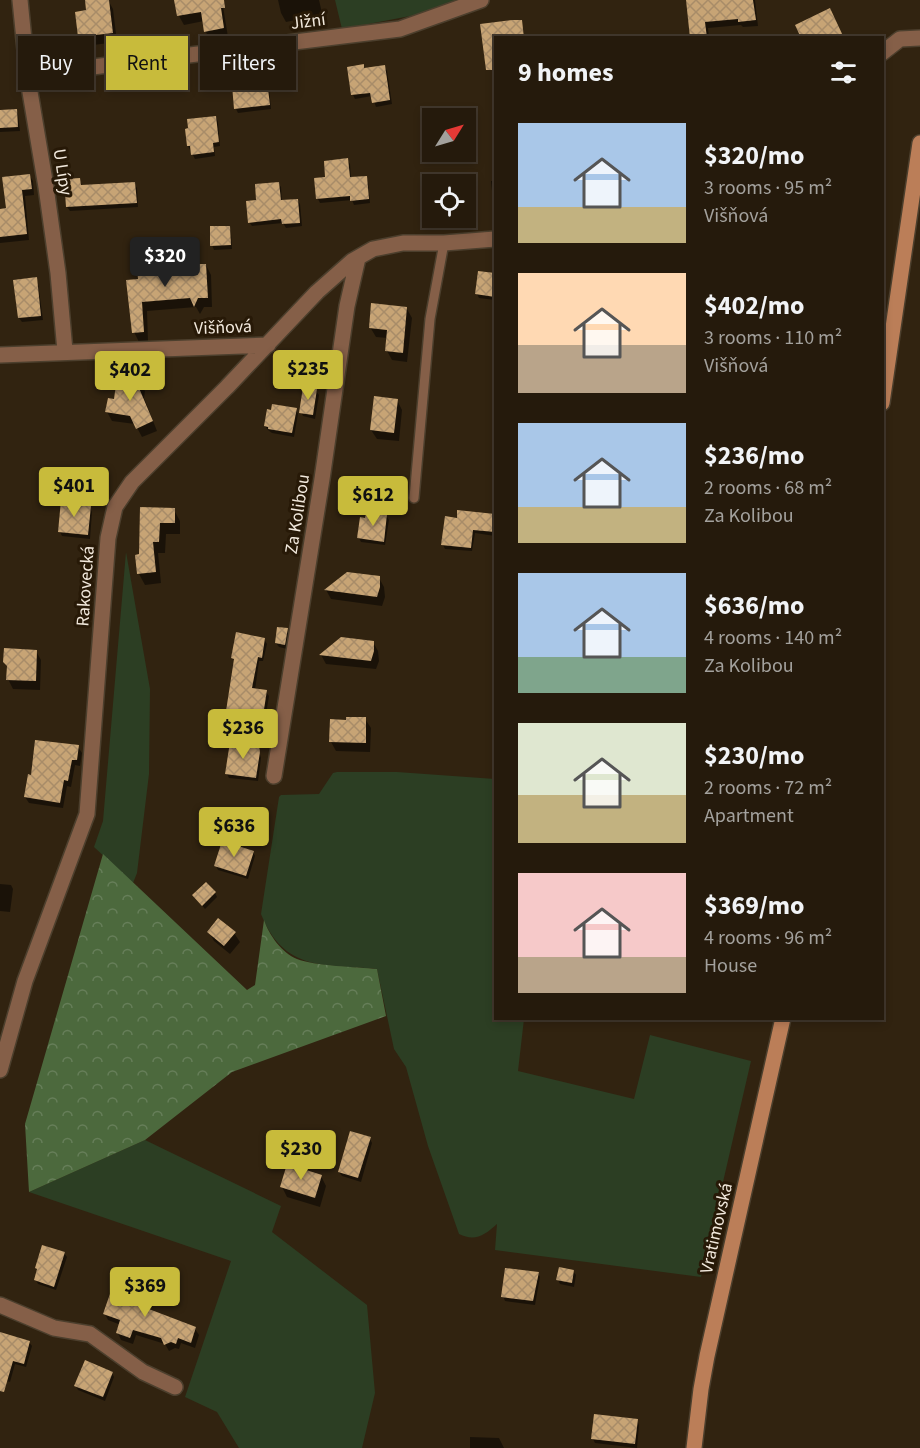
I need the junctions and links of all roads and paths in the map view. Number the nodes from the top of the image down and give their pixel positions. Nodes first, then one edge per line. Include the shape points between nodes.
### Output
1 (20, 0) edge
2 (481, 0) edge
3 (23, 36) edge
4 (920, 38) edge
5 (884, 51) edge
6 (94, 67) edge
7 (30, 90) edge
8 (920, 143) edge
9 (494, 239) edge
10 (444, 243) junction
11 (358, 258) junction
12 (268, 345) junction
13 (65, 351) junction
14 (0, 355) edge
15 (884, 389) edge
16 (414, 498) dead end
17 (274, 776) dead end
18 (783, 1020) edge
19 (0, 1070) edge
20 (0, 1305) edge
21 (175, 1387) dead end
22 (694, 1448) edge

1 - 3 street, U Lípy
2 - 6 street, Jižní via 400,29
4 - 5 street via 900,39
7 - 13 street, U Lípy via 48,197
8 - 15 main road
9 - 10 street, Rakovecká
10 - 11 street, Rakovecká via 403,243 373,249
10 - 16 lane via 430,319
11 - 12 street, Rakovecká via 317,292
11 - 17 street, Za Kolibou via 347,306
12 - 13 street, Višňová
12 - 19 street, Rakovecká via 132,482 115,507 108,538 87,814 24,981
13 - 14 street, Višňová
18 - 22 main road, Vratimovská via 707,1356
20 - 21 street via 54,1328 90,1334 143,1372

